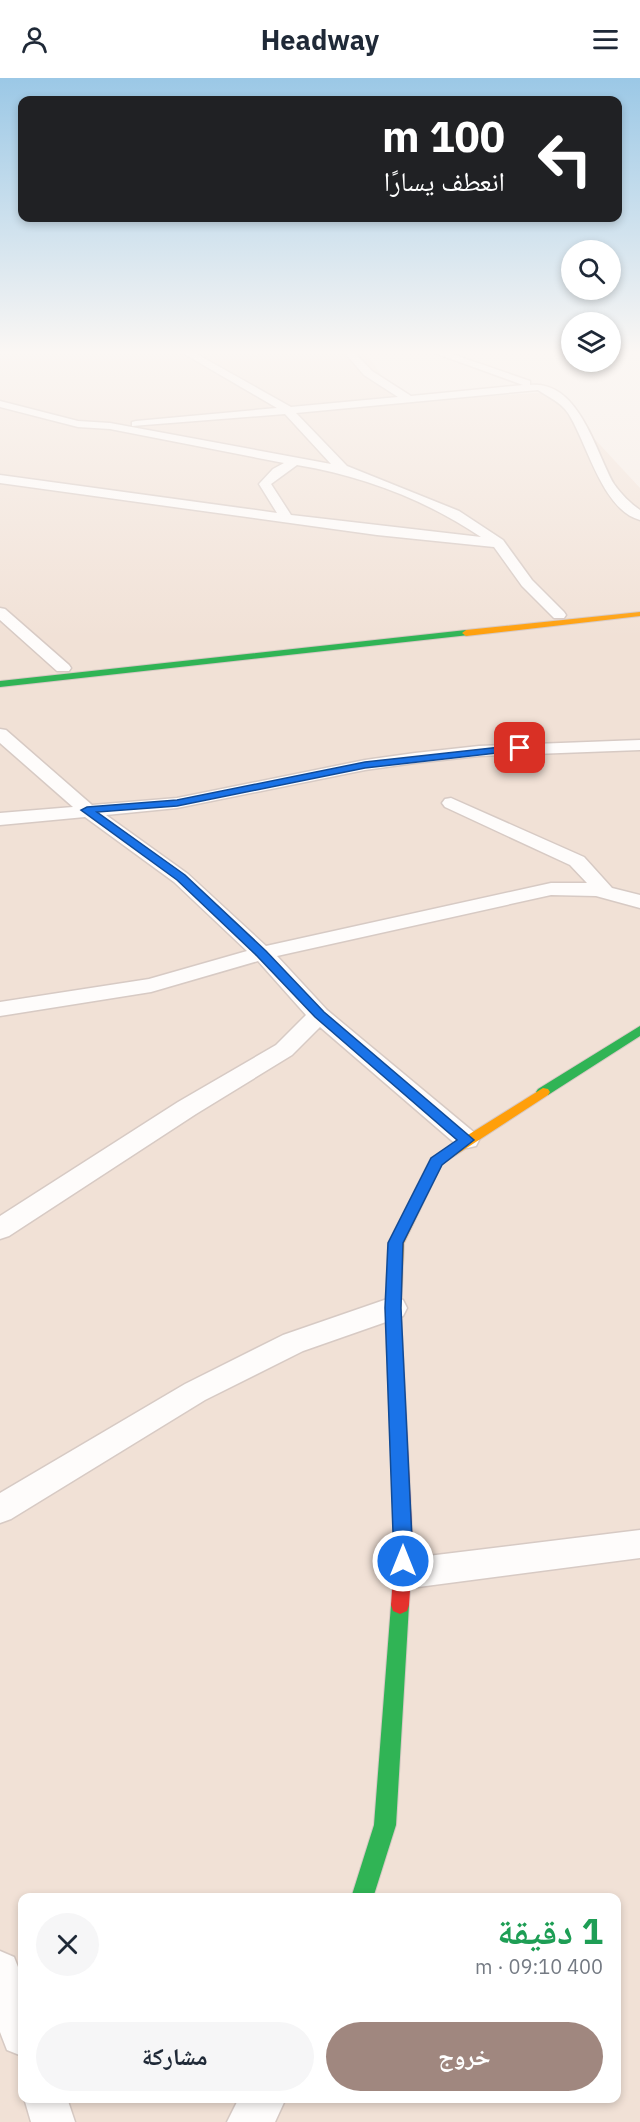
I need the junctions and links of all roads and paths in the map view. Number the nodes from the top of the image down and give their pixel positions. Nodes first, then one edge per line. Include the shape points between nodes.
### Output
1 (219, 447) edge
2 (322, 447) edge
3 (590, 447) edge
4 (294, 462) junction
5 (343, 470) junction
6 (0, 479) edge
7 (640, 516) edge
8 (287, 519) junction
9 (498, 543) junction
10 (640, 605) edge
11 (0, 612) edge
12 (640, 614) edge
13 (559, 615) junction
14 (63, 668) junction
15 (0, 675) edge
16 (0, 684) edge
17 (0, 734) edge
18 (640, 744) edge
19 (452, 802) dead end
20 (87, 810) junction
21 (0, 819) edge
22 (604, 890) junction
23 (640, 902) edge
24 (262, 954) junction
25 (0, 1009) edge
26 (319, 1015) junction
27 (640, 1030) edge
28 (467, 1140) junction
29 (0, 1229) edge
30 (393, 1308) junction
31 (0, 1509) edge
32 (640, 1544) edge
33 (403, 1574) junction
34 (364, 1893) edge
35 (0, 1971) edge
36 (18, 2023) edge
37 (47, 2103) edge
38 (262, 2103) edge
39 (53, 2122) edge
40 (249, 2122) edge

1 - 4 street
2 - 5 street
3 - 7 street via 610,488
4 - 5 street
4 - 8 street via 265,484
5 - 9 street via 455,514
6 - 8 street
8 - 9 street
9 - 13 street via 527,583
10 - 13 main road
11 - 14 street
12 - 16 main road
13 - 14 main road
14 - 15 main road
17 - 20 street
18 - 20 street via 479,751 415,758 177,803
19 - 22 street via 577,861
20 - 21 street
20 - 24 street via 181,878
22 - 23 street
22 - 24 street via 551,889
24 - 25 street via 151,985
24 - 26 street
26 - 28 street
26 - 29 street via 284,1050
27 - 28 main road
28 - 30 main road via 436,1161 396,1243
30 - 31 street via 293,1343 195,1392
30 - 33 main road
32 - 33 street
33 - 34 main road via 385,1825
35 - 36 street
37 - 39 street
38 - 40 street

